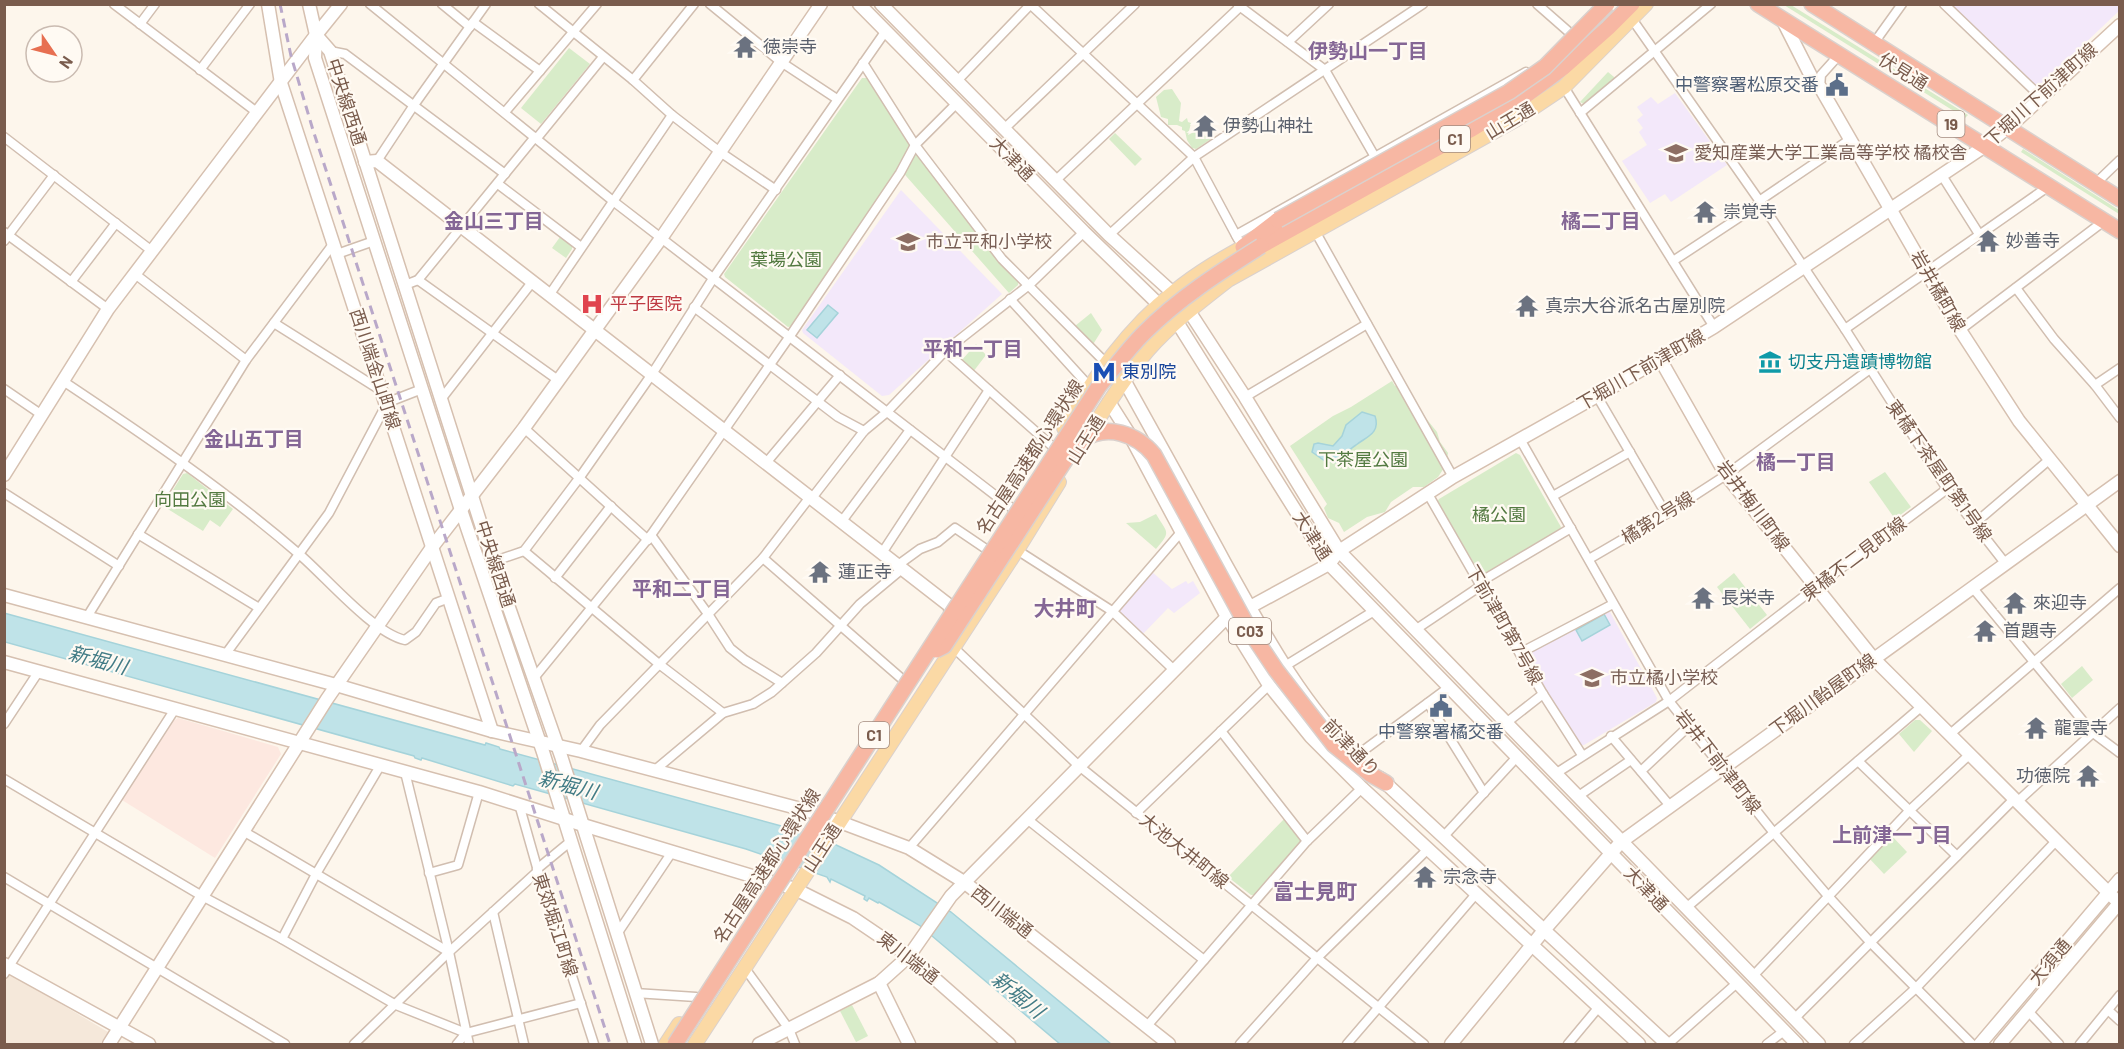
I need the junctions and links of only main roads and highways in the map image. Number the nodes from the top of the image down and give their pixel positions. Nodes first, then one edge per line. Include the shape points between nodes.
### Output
1 (1607, 4) edge
2 (1613, 4) edge
3 (1646, 4) edge
4 (1758, 4) edge
5 (1812, 4) edge
6 (1632, 12) edge
7 (2120, 199) edge
8 (2120, 231) edge
9 (1239, 241) junction
10 (927, 653) junction
11 (1386, 783) road end
12 (666, 1044) edge
13 (675, 1044) edge
14 (694, 1044) edge

1 - 9 highway, bridge via 1545,67 1509,92
2 - 9 main road, 山王通 via 1547,72 1503,101
3 - 6 main road, 山王通
4 - 8 highway, 伏見通 / 19
5 - 7 highway, 伏見通 / 19
6 - 10 highway, 名古屋高速都心環状線 / C1, bridge via 1545,84 1217,273 1144,333 1099,386
6 - 14 main road, 山王通 via 1564,87 1515,120 1228,280 1149,349 1109,402 1017,550
9 - 12 main road, 山王通 via 1160,305 1089,386
10 - 11 highway, C03, bridge via 944,646 1069,454 1082,440 1103,433 1131,435 1154,455 1250,631 1276,670 1334,745
10 - 13 highway, 名古屋高速都心環状線 / C1, bridge

